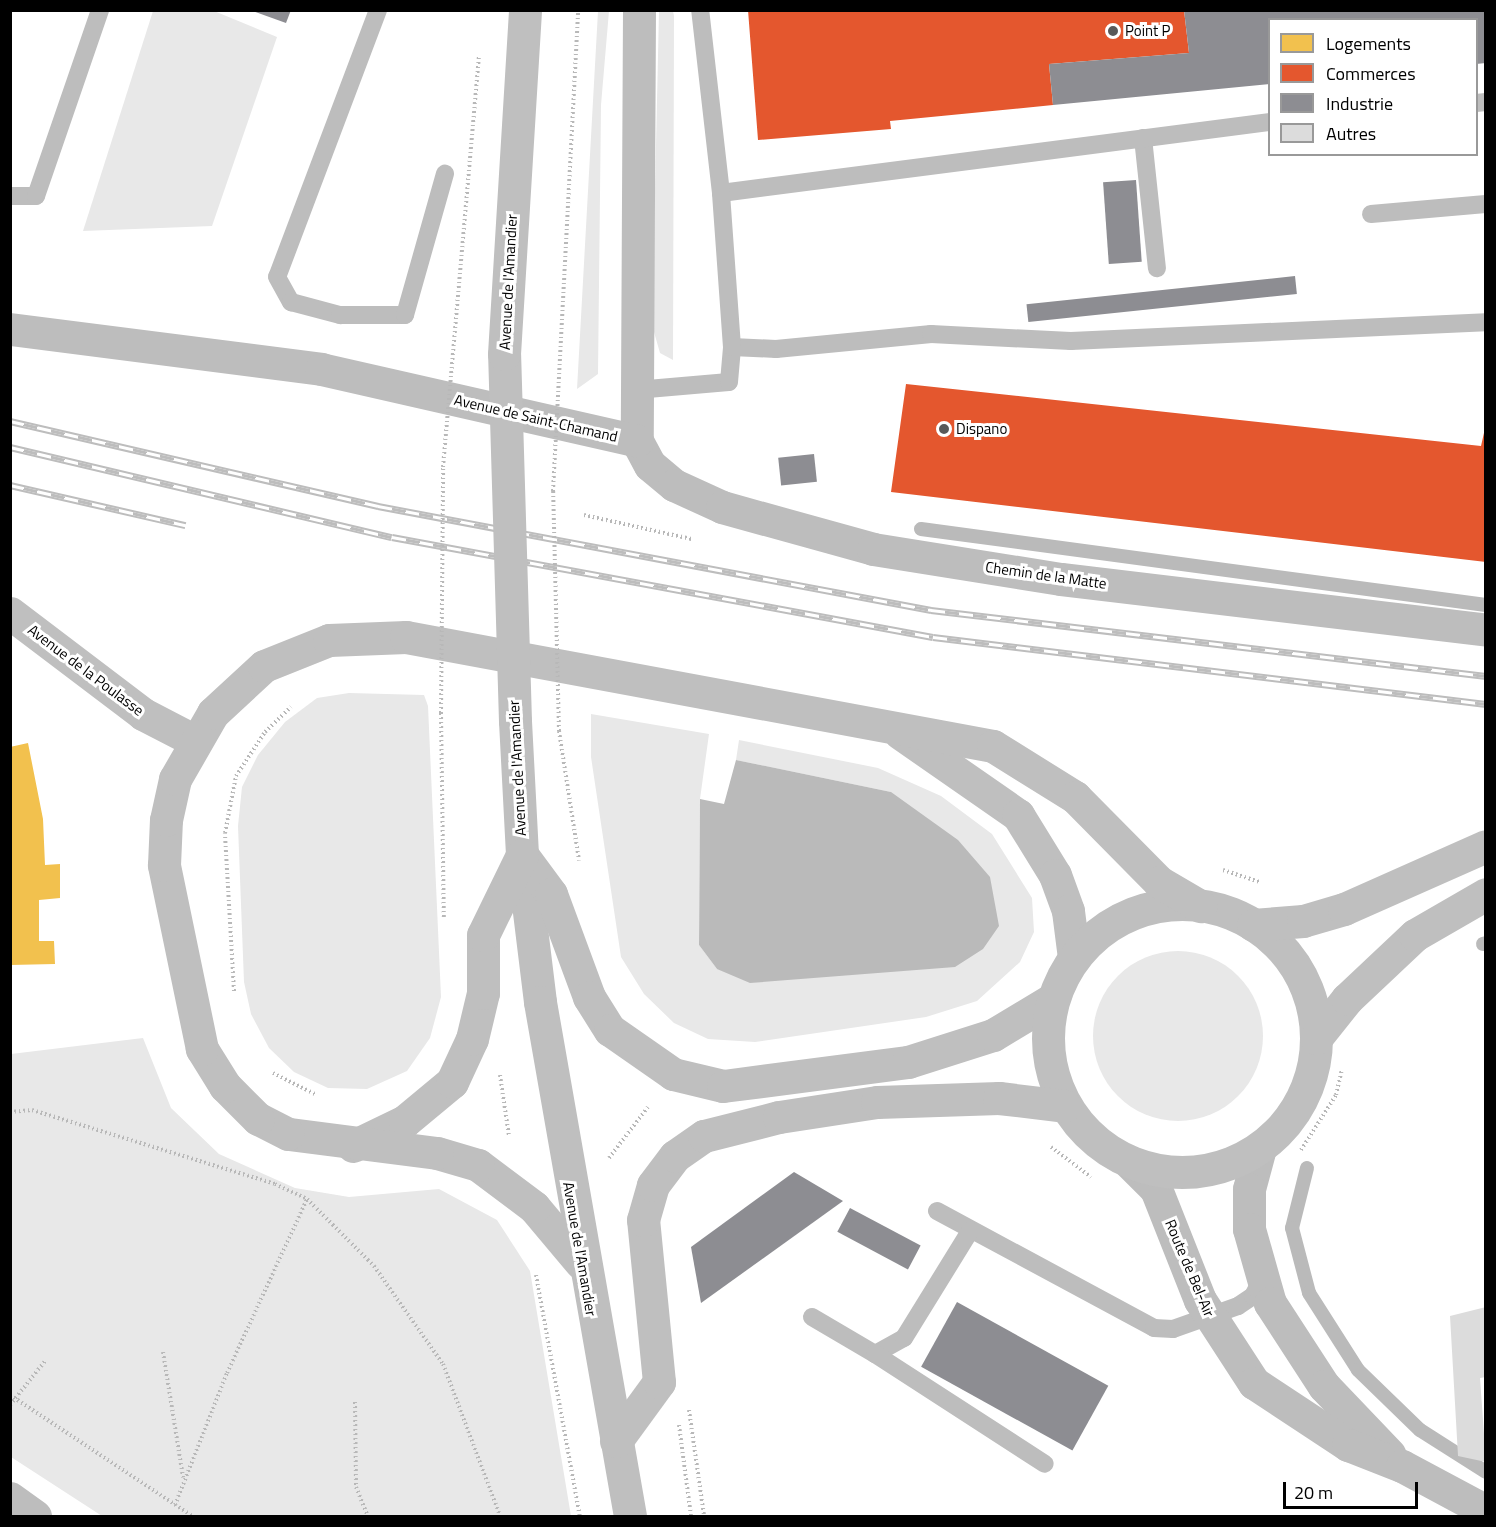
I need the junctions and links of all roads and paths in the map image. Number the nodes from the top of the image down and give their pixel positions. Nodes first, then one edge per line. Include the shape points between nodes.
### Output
1 (100, 10) edge
2 (378, 10) edge
3 (525, 10) edge
4 (578, 10) edge
5 (639, 10) edge
6 (700, 10) edge
7 (480, 45) dead end
8 (1268, 122) edge
9 (1143, 138) junction
10 (445, 174) dead end
11 (721, 193) junction
12 (10, 196) edge
13 (1485, 204) edge
14 (1371, 214) dead end
15 (1157, 268) dead end
16 (1485, 322) edge
17 (10, 329) edge
18 (732, 347) junction
19 (636, 390) junction
20 (637, 441) junction
21 (722, 507) junction
22 (585, 515) dead end
23 (10, 613) edge
24 (1485, 630) edge
25 (291, 707) dead end
26 (891, 727) junction
27 (560, 731) dead end
28 (195, 741) junction
29 (1485, 846) edge
30 (522, 855) junction
31 (1216, 868) dead end
32 (1269, 885) dead end
33 (1485, 894) edge
34 (1200, 906) junction
35 (1253, 925) junction
36 (444, 930) dead end
37 (1074, 958) junction
38 (235, 999) dead end
39 (1053, 999) junction
40 (1316, 1038) junction
41 (263, 1064) dead end
42 (499, 1064) dead end
43 (1343, 1066) dead end
44 (673, 1074) junction
45 (329, 1096) dead end
46 (1065, 1106) junction
47 (10, 1112) edge
48 (510, 1141) dead end
49 (1046, 1143) dead end
50 (351, 1146) junction
51 (1260, 1148) junction
52 (1293, 1161) dead end
53 (1129, 1162) junction
54 (1100, 1184) dead end
55 (307, 1199) junction
56 (572, 1202) junction
57 (938, 1212) dead end
58 (970, 1231) junction
59 (534, 1262) dead end
60 (581, 1263) junction
61 (1262, 1278) junction
62 (812, 1317) dead end
63 (1210, 1318) junction
64 (163, 1352) dead end
65 (875, 1354) junction
66 (45, 1361) dead end
67 (10, 1395) edge
68 (16, 1398) junction
69 (355, 1402) dead end
70 (688, 1404) dead end
71 (10, 1405) edge
72 (678, 1413) dead end
73 (616, 1441) junction
74 (1045, 1464) dead end
75 (1402, 1466) junction
76 (183, 1478) junction
77 (10, 1498) edge
78 (175, 1505) junction
79 (1485, 1511) edge
80 (35, 1516) edge
81 (192, 1516) edge
82 (368, 1516) edge
83 (500, 1516) edge
84 (580, 1516) edge
85 (630, 1516) edge
86 (691, 1516) edge
87 (704, 1516) edge

1 - 12 lane via 36,196
2 - 10 lane via 277,278 291,302 340,315 405,315
3 - 30 main road, Avenue de l'Amandier, bridge via 504,354
4 - 27 path, bridge via 553,491
5 - 19 street, Avenue de Saint-Chamand
6 - 11 lane
7 - 36 path, bridge via 443,467
8 - 9 lane
9 - 11 lane
9 - 15 lane
11 - 18 lane
13 - 14 lane
16 - 18 lane via 1071,341 931,334
17 - 20 street, Avenue de Saint-Chamand via 321,369
18 - 19 lane via 729,382
19 - 20 street, Avenue de Saint-Chamand
20 - 21 street, Chemin de la Matte via 650,465 674,485
21 - 22 path via 708,544
21 - 24 street, Chemin de la Matte via 873,549 1060,579
23 - 28 main road, Avenue de la Poulasse via 143,714
25 - 38 path via 265,732 236,776 225,832
26 - 28 main road via 406,637 358,636 320,643 264,666 213,713
26 - 34 main road via 993,746 1028,764 1075,797 1159,882
26 - 37 main road via 1018,815 1055,874 1068,911
28 - 50 main road via 175,779 164,865 202,1049 225,1086 258,1119 288,1134
29 - 35 main road via 1344,909 1303,921
30 - 44 main road via 551,894 589,997 610,1030
30 - 50 main road via 483,935 483,993 472,1039 452,1082 405,1121
30 - 56 main road, Avenue de l'Amandier
31 - 32 path
33 - 40 main road via 1416,935 1347,999
34 - 35 main road
34 - 37 main road via 1164,905 1130,914 1099,933
35 - 40 main road via 1299,973 1312,1004
37 - 39 main road
39 - 44 main road via 993,1035 908,1062 723,1086
39 - 46 main road via 1047,1035 1051,1072
40 - 51 main road via 1310,1080 1290,1118
41 - 45 path via 281,1079
42 - 48 path
43 - 52 path via 1336,1095 1320,1127
44 - 56 path
46 - 53 main road via 1102,1146
46 - 73 main road via 999,1098 877,1102 779,1117 704,1136 675,1156 653,1185 644,1220 659,1382
47 - 55 path via 32,1110 275,1184
49 - 54 path
50 - 60 main road via 437,1154 478,1165 534,1207
51 - 53 main road via 1230,1164 1196,1172 1162,1171
51 - 61 street, Route de Bel-Air via 1249,1189 1249,1229
53 - 63 street, Route de Bel-Air via 1156,1189
55 - 76 path
55 - 83 path via 374,1266 443,1364
56 - 60 main road, Avenue de l'Amandier
57 - 58 lane
58 - 63 lane via 1154,1328 1173,1329
58 - 65 lane via 904,1338
59 - 84 path
60 - 73 main road, Avenue de l'Amandier
61 - 63 lane via 1253,1296
61 - 75 street, Route de Bel-Air via 1270,1303 1324,1386
62 - 65 lane
63 - 75 street, Route de Bel-Air via 1254,1383 1348,1445
64 - 76 path
65 - 74 lane
66 - 68 path
67 - 68 path
68 - 71 path
68 - 78 path
69 - 82 path via 356,1487
70 - 87 path
72 - 86 path
73 - 85 main road, Avenue de l'Amandier
75 - 79 street, Route de Bel-Air
76 - 78 path
77 - 80 street
78 - 81 path

